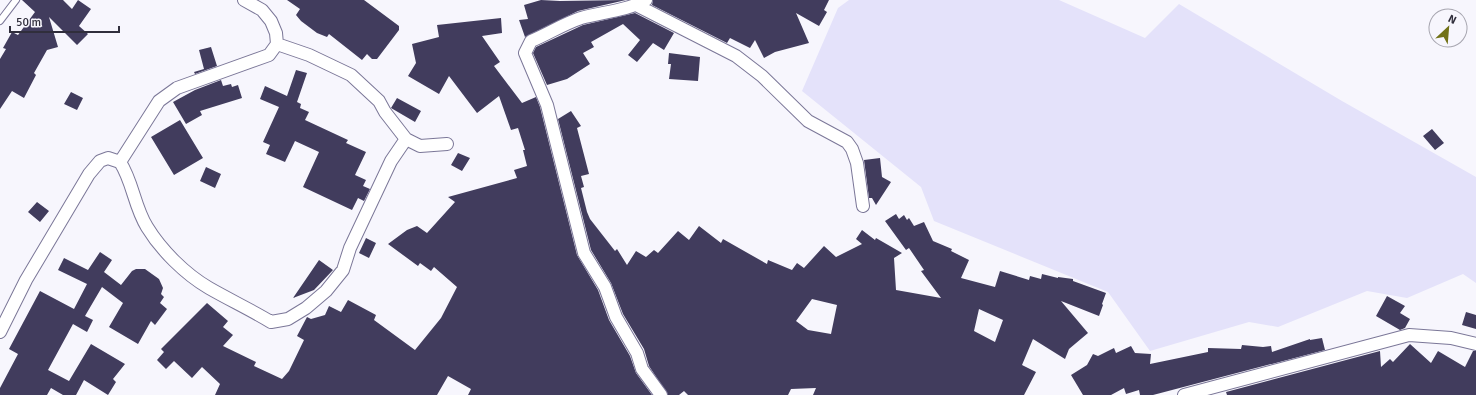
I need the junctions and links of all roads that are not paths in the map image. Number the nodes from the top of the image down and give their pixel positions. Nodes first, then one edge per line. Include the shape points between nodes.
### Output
1 (16, 0) edge
2 (244, 0) edge
3 (641, 3) edge
4 (0, 21) edge
5 (277, 44) junction
6 (406, 139) junction
7 (447, 144) dead end
8 (120, 162) junction
9 (863, 206) dead end
10 (0, 332) edge
11 (1476, 344) edge
12 (661, 395) edge
13 (1184, 395) edge

1 - 4 lane
2 - 5 street via 262,10 271,21
3 - 9 street via 736,56 762,76 808,121 848,142 857,163
3 - 12 street via 580,18 566,24 530,41 525,53 547,105 584,253 605,287 616,317 637,353 642,369
5 - 6 street via 309,55 351,75 379,101
5 - 8 street via 269,55 177,88 167,94 159,101
6 - 7 street via 420,146
6 - 8 street via 391,161 350,248 343,270 326,291 306,308 288,319 271,322 208,288 161,248 135,203 128,174
8 - 10 street via 108,158 100,161 89,174 26,280
11 - 13 street via 1451,338 1409,335

